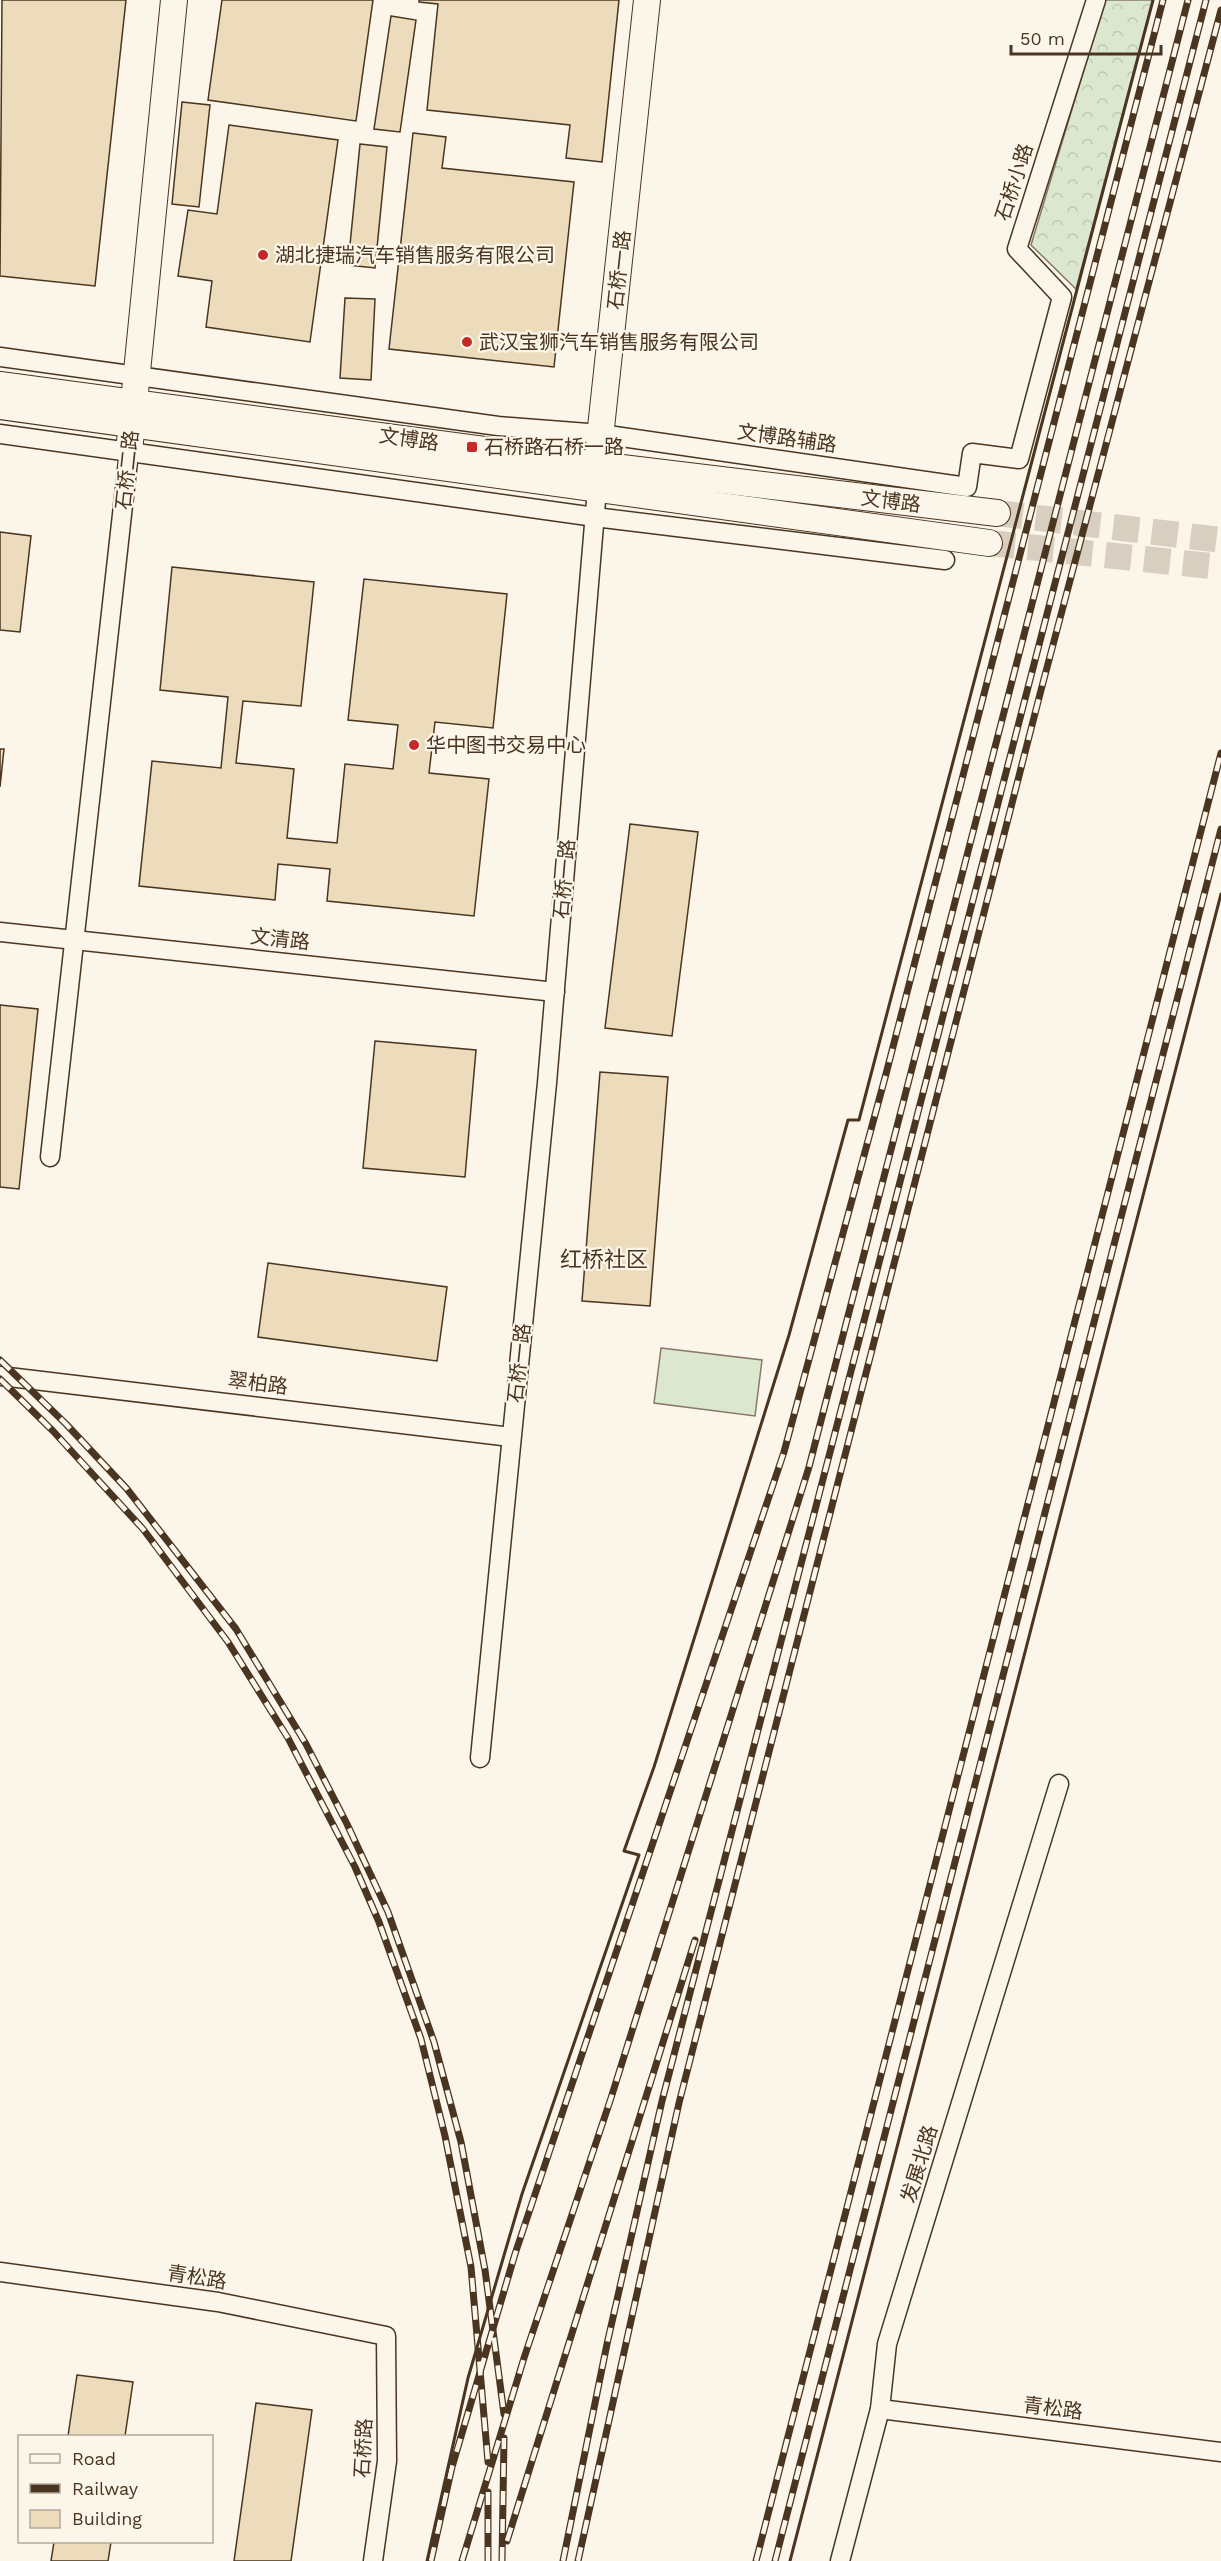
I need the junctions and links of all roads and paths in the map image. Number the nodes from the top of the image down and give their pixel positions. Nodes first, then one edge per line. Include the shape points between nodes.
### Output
1 (174, 0) edge
2 (647, 0) edge
3 (1096, 0) edge
4 (0, 357) edge
5 (137, 377) junction
6 (0, 385) edge
7 (0, 406) edge
8 (133, 414) junction
9 (0, 434) edge
10 (601, 434) junction
11 (129, 452) junction
12 (597, 477) junction
13 (967, 487) joint
14 (997, 513) tunnel mouth
15 (595, 517) junction
16 (989, 543) tunnel mouth
17 (945, 560) dead end
18 (0, 932) edge
19 (74, 939) junction
20 (555, 992) junction
21 (50, 1157) dead end
22 (0, 1376) edge
23 (511, 1437) junction
24 (480, 1758) dead end
25 (1059, 1784) dead end
26 (0, 2272) edge
27 (386, 2336) joint
28 (880, 2409) junction
29 (1221, 2452) edge
30 (373, 2561) edge
31 (840, 2561) edge

1 - 5 main road, 石桥二路
2 - 10 main road, 石桥一路
3 - 13 street, 石桥小路 via 1017,249 1062,297 1019,459 972,453
4 - 5 street, 文博路辅路
5 - 8 main road, 石桥二路
5 - 10 street, 文博路辅路 via 498,426
6 - 8 main road, 文博路
7 - 8 main road, 文博路
8 - 11 main road, 石桥二路
8 - 12 main road, 文博路
9 - 11 street
10 - 12 main road, 石桥一路
10 - 13 street, 文博路辅路
11 - 15 street
11 - 19 street, 石桥二路
12 - 14 main road, 文博路
12 - 15 street, 石桥一路
12 - 16 main road
15 - 17 street
15 - 20 street, 石桥一路
18 - 19 street, 文清路
19 - 20 street, 文清路
19 - 21 street, 石桥二路
20 - 23 street, 石桥一路
22 - 23 street, 翠柏路
23 - 24 street, 石桥一路
25 - 28 street, 发展北路 via 887,2344
26 - 27 street, 青松路 via 219,2302
27 - 30 street, 石桥路 via 387,2461
28 - 29 street, 青松路
28 - 31 street, 发展北路

